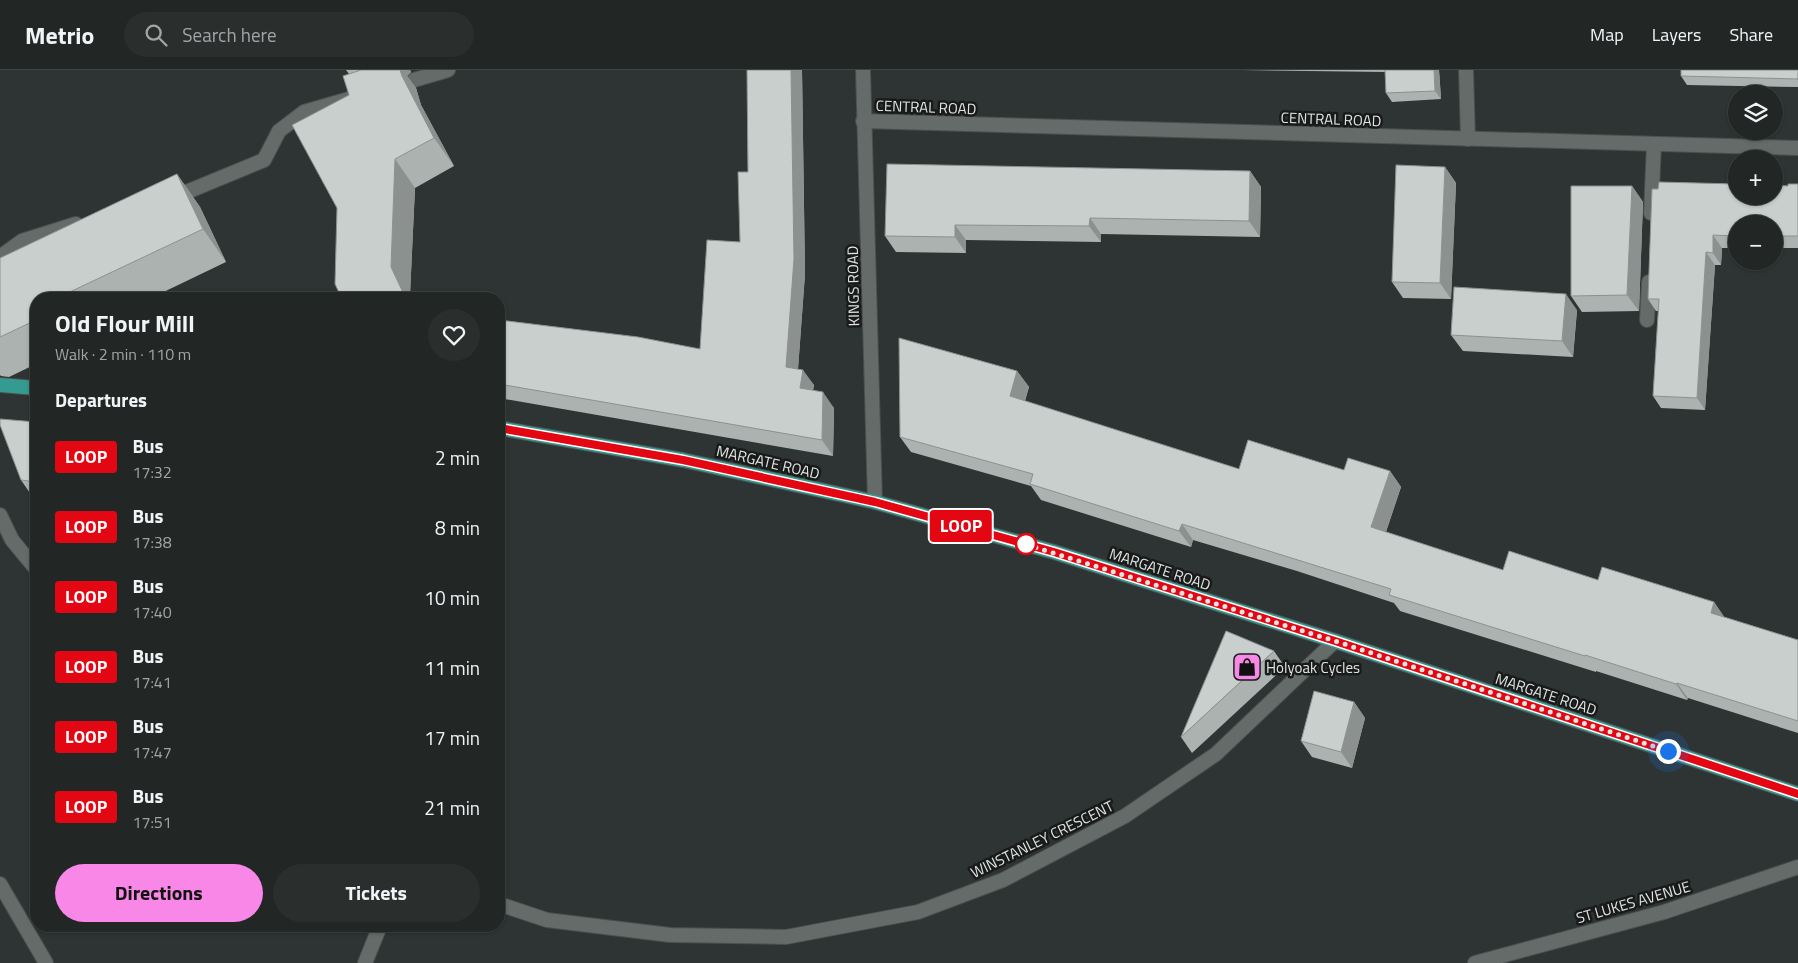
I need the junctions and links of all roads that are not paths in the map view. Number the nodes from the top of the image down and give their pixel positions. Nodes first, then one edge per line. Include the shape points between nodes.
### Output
1 (448, 70) edge
2 (862, 70) edge
3 (1466, 70) edge
4 (414, 80) dead end
5 (361, 95) edge
6 (863, 122) junction
7 (1468, 139) junction
8 (1654, 144) junction
9 (1798, 148) edge
10 (159, 204) edge
11 (93, 220) edge
12 (1651, 222) edge
13 (0, 258) edge
14 (1649, 271) edge
15 (1647, 320) dead end
16 (0, 385) edge
17 (30, 388) edge
18 (505, 429) edge
19 (875, 502) junction
20 (0, 515) edge
21 (30, 562) edge
22 (1335, 641) junction
23 (1798, 794) edge
24 (1798, 867) edge
25 (0, 884) edge
26 (505, 906) edge
27 (378, 932) edge
28 (46, 963) edge
29 (365, 963) edge
30 (1475, 963) edge

1 - 4 street
2 - 6 street, KINGS ROAD
3 - 7 street
5 - 10 street via 304,112 279,131 264,160
6 - 7 street, CENTRAL ROAD
6 - 19 street, KINGS ROAD
7 - 8 street, CENTRAL ROAD
8 - 9 street, CENTRAL ROAD
8 - 12 street
11 - 13 street via 22,242
14 - 15 street
16 - 17 main road
18 - 19 main road, MARGATE ROAD via 683,460
19 - 22 main road, MARGATE ROAD via 1054,552
20 - 21 street via 12,540
22 - 23 main road, MARGATE ROAD
22 - 26 street, WINSTANLEY CRESCENT via 1216,754 1125,816 1003,880 918,912 786,937 670,935 547,920
24 - 30 street, ST LUKES AVENUE via 1664,912
25 - 28 street
27 - 29 street

